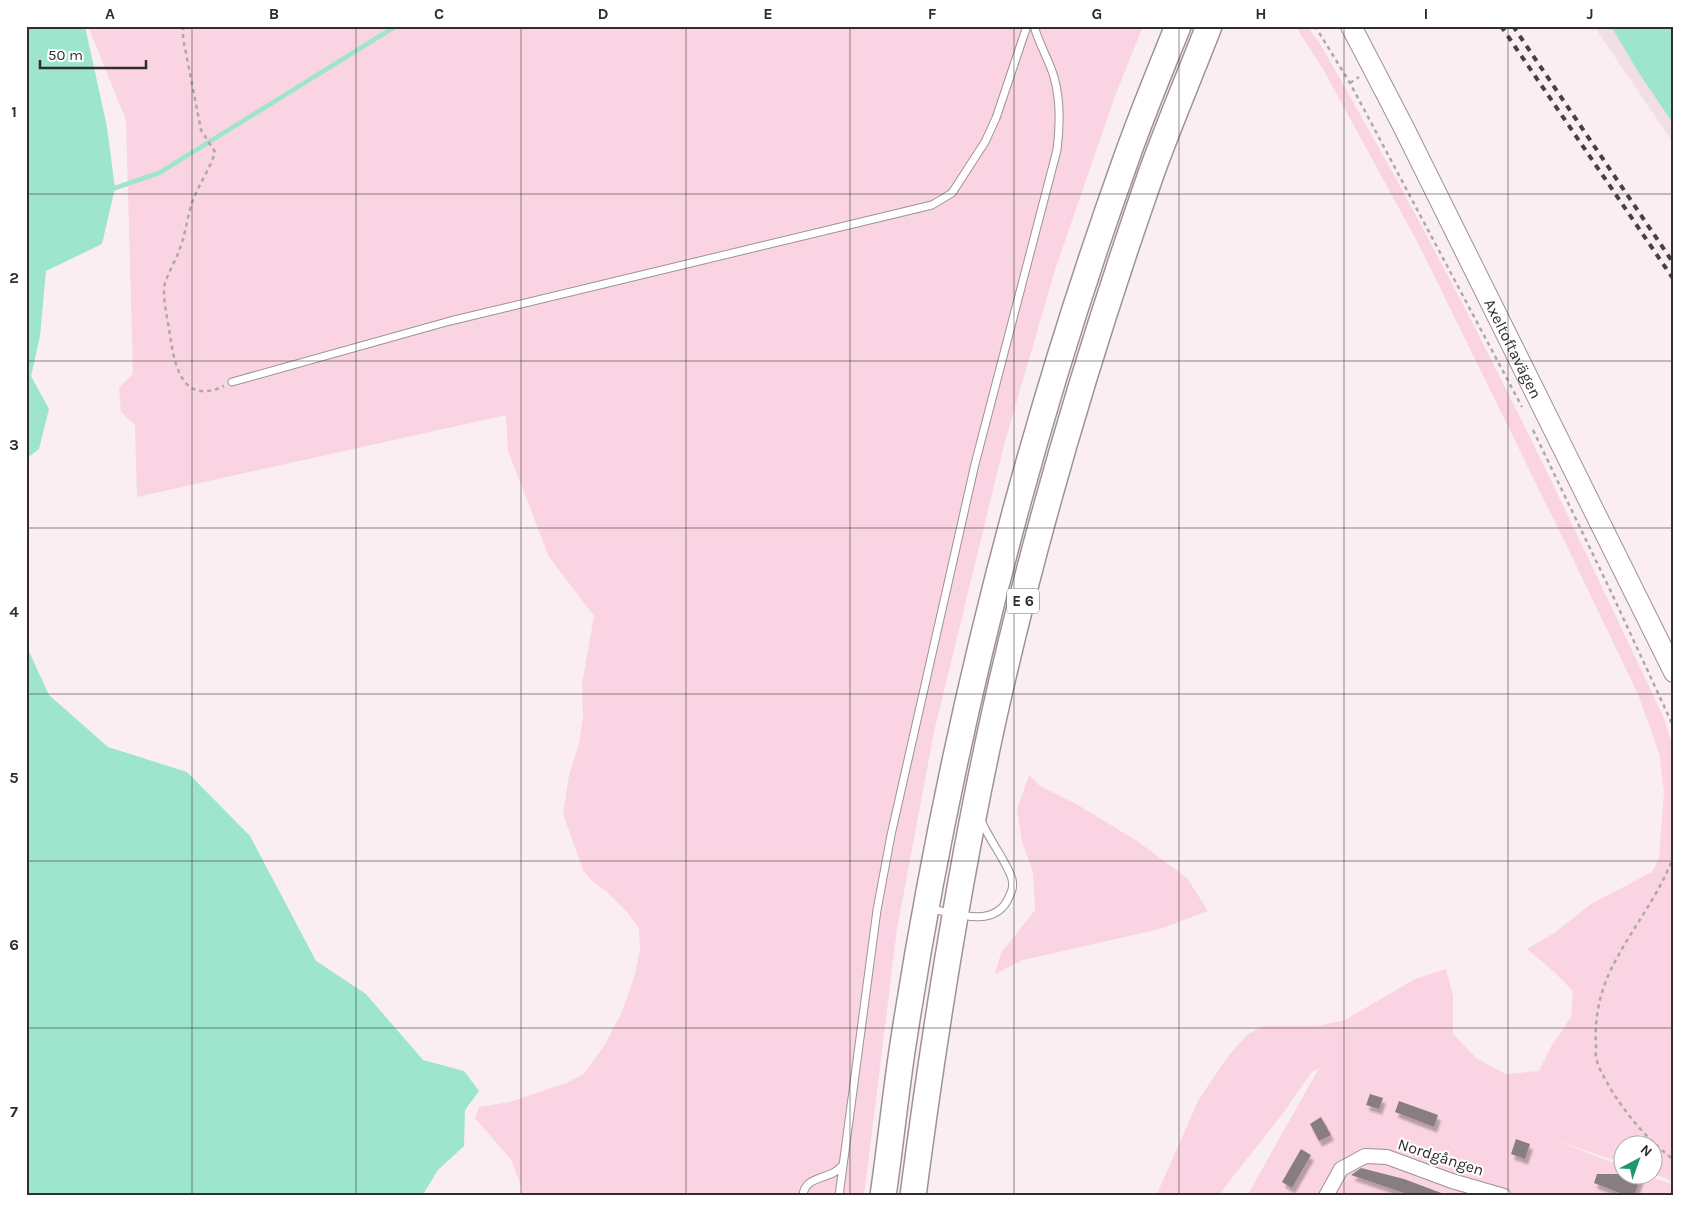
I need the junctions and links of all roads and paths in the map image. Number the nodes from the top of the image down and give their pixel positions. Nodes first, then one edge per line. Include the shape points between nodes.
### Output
1 (183, 26) edge
2 (1027, 26) edge
3 (1034, 26) edge
4 (1178, 26) edge
5 (1209, 26) edge
6 (1315, 26) edge
7 (1351, 26) edge
8 (232, 382) joint
9 (1524, 412) dead end
10 (1533, 429) dead end
11 (1674, 672) edge
12 (1674, 732) edge
13 (976, 805) junction
14 (1674, 855) edge
15 (926, 908) junction
16 (955, 913) junction
17 (1674, 1160) edge
18 (843, 1165) junction
19 (803, 1196) edge
20 (838, 1196) edge
21 (883, 1196) edge
22 (913, 1196) edge
23 (1326, 1196) edge
24 (1504, 1196) edge

1 - 8 path via 201,130 215,152 193,200 181,247 165,284 165,304 176,366 182,380 204,392
2 - 8 lane via 985,142 952,192 932,205 450,321
3 - 18 lane via 1054,76 1060,127 1057,150 975,464 891,835 877,910
4 - 15 highway, E 6 via 1119,180 1064,344 1015,512 968,704
5 - 13 highway, E 6 via 1152,172 1091,355 1042,524
6 - 9 path via 1350,83
7 - 11 main road, Axeltoftavägen
10 - 12 path
13 - 16 highway, E 6
13 - 16 lane via 988,836 1012,878 1012,890 1004,905 992,915 980,917
14 - 17 path via 1616,959 1600,996 1595,1027 1596,1061 1609,1085 1633,1120
15 - 16 lane
15 - 21 highway, E 6
16 - 22 highway, E 6 via 930,1061
18 - 19 lane via 808,1184
18 - 20 lane
23 - 24 street, Nordgången via 1341,1169 1365,1156 1387,1157

